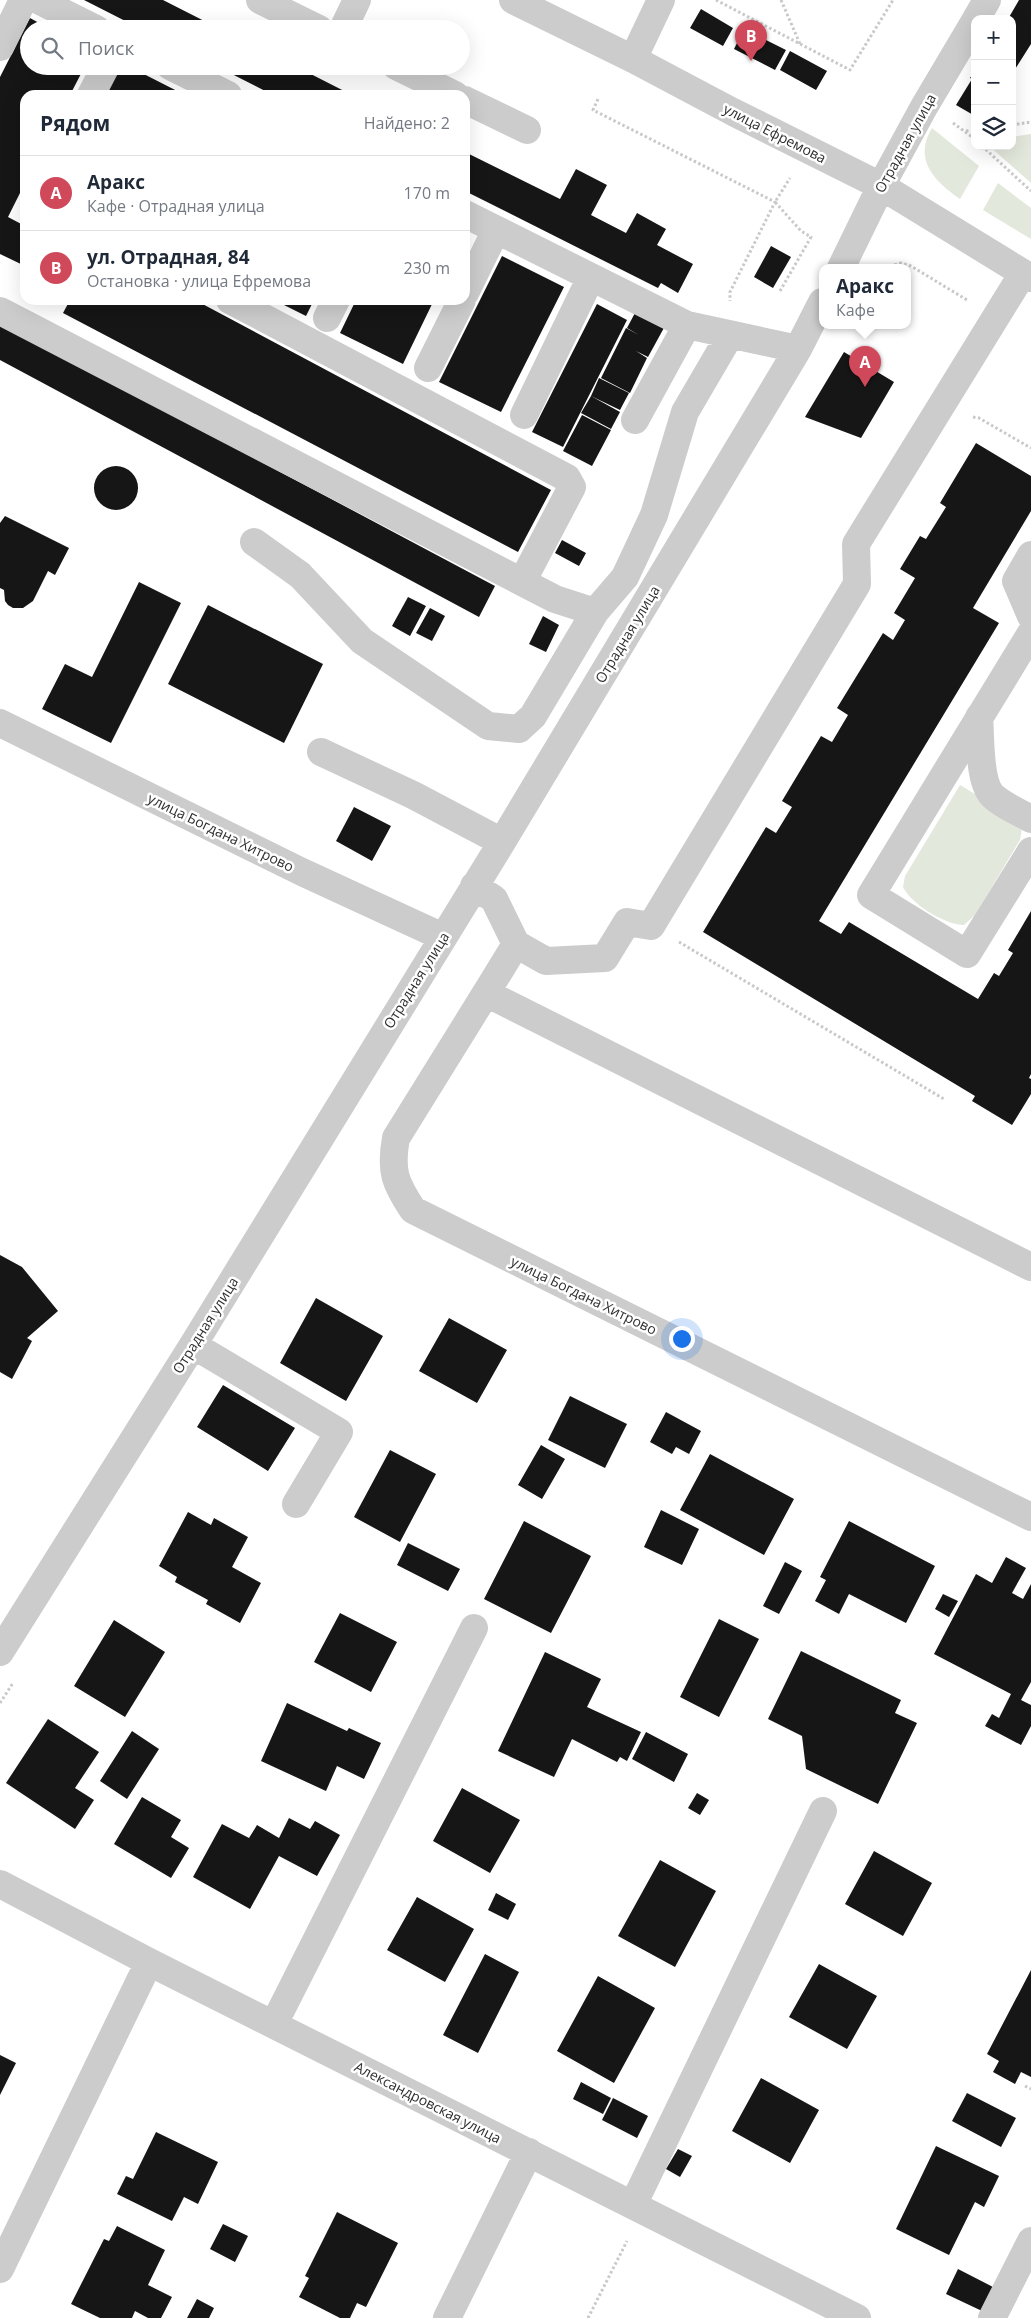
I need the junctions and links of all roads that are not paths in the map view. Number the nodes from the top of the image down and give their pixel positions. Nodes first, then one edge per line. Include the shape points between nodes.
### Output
1 (23, 0) edge
2 (38, 0) edge
3 (260, 0) edge
4 (358, 0) edge
5 (513, 0) edge
6 (661, 0) edge
7 (987, 0) edge
8 (978, 15) edge
9 (78, 20) edge
10 (301, 20) edge
11 (348, 20) edge
12 (971, 27) edge
13 (0, 47) edge
14 (633, 59) junction
15 (101, 75) edge
16 (186, 75) edge
17 (414, 75) edge
18 (94, 90) edge
19 (212, 90) edge
20 (445, 90) edge
21 (470, 102) edge
22 (527, 130) dead end
23 (881, 186) junction
24 (470, 217) edge
25 (496, 230) junction
26 (842, 264) edge
27 (1027, 276) edge
28 (591, 277) junction
29 (470, 283) edge
30 (239, 305) edge
31 (460, 305) edge
32 (819, 308) edge
33 (0, 311) edge
34 (687, 325) junction
35 (730, 335) junction
36 (798, 349) junction
37 (428, 368) dead end
38 (524, 415) dead end
39 (635, 420) dead end
40 (254, 542) dead end
41 (1031, 555) edge
42 (522, 582) junction
43 (595, 612) junction
44 (1031, 616) edge
45 (1031, 633) edge
46 (979, 717) junction
47 (0, 723) edge
48 (321, 752) dead end
49 (1031, 819) edge
50 (502, 842) junction
51 (1031, 851) edge
52 (474, 886) junction
53 (443, 937) junction
54 (516, 944) junction
55 (486, 993) junction
56 (1031, 1267) edge
57 (193, 1345) junction
58 (296, 1504) dead end
59 (1031, 1517) edge
60 (474, 1628) dead end
61 (0, 1652) edge
62 (823, 1811) dead end
63 (0, 1884) edge
64 (149, 1962) junction
65 (274, 2024) junction
66 (529, 2152) junction
67 (638, 2207) junction
68 (1031, 2241) edge
69 (0, 2268) edge
70 (447, 2318) edge
71 (857, 2318) edge
72 (992, 2318) edge

1 - 13 street
2 - 9 street
3 - 10 street
4 - 11 street
5 - 14 street, улица Ефремова
6 - 14 street
7 - 8 street, Отрадная улица
12 - 23 street, Отрадная улица
14 - 23 street, улица Ефремова
15 - 18 street
16 - 19 street
17 - 20 street
21 - 22 street
23 - 26 street, Отрадная улица
23 - 27 street, улица Ефремова
24 - 25 street
25 - 28 street
25 - 29 street
27 - 54 street via 995,317 856,544 857,584 652,926 627,922 605,958 546,961
28 - 34 street
28 - 38 street
30 - 42 street via 566,478 572,487
31 - 37 street
32 - 36 street, Отрадная улица
33 - 42 street
34 - 35 street
34 - 39 street
35 - 36 street
35 - 43 street via 685,412 654,515 625,577
36 - 50 street, Отрадная улица
40 - 43 street via 300,575 362,641 488,726 519,728 533,716
41 - 44 street via 1016,581
42 - 43 street via 555,599
45 - 46 street
46 - 49 street via 988,791 994,798
46 - 51 street via 871,895 968,954
47 - 53 street, улица Богдана Хитрово via 302,872
48 - 50 street
50 - 52 street, Отрадная улица
52 - 53 street, Отрадная улица
52 - 54 street via 494,899
53 - 57 street, Отрадная улица
54 - 55 street, улица Богдана Хитрово
55 - 56 street
55 - 59 street, улица Богдана Хитрово via 396,1138 392,1160 398,1188 414,1210
57 - 58 street via 339,1432
57 - 61 street, Отрадная улица
60 - 65 street
62 - 67 street
63 - 64 street, Александровская улица
64 - 65 street, Александровская улица
64 - 69 street
65 - 66 street, Александровская улица
66 - 67 street, Александровская улица
66 - 70 street
67 - 71 street, Александровская улица
68 - 72 street

